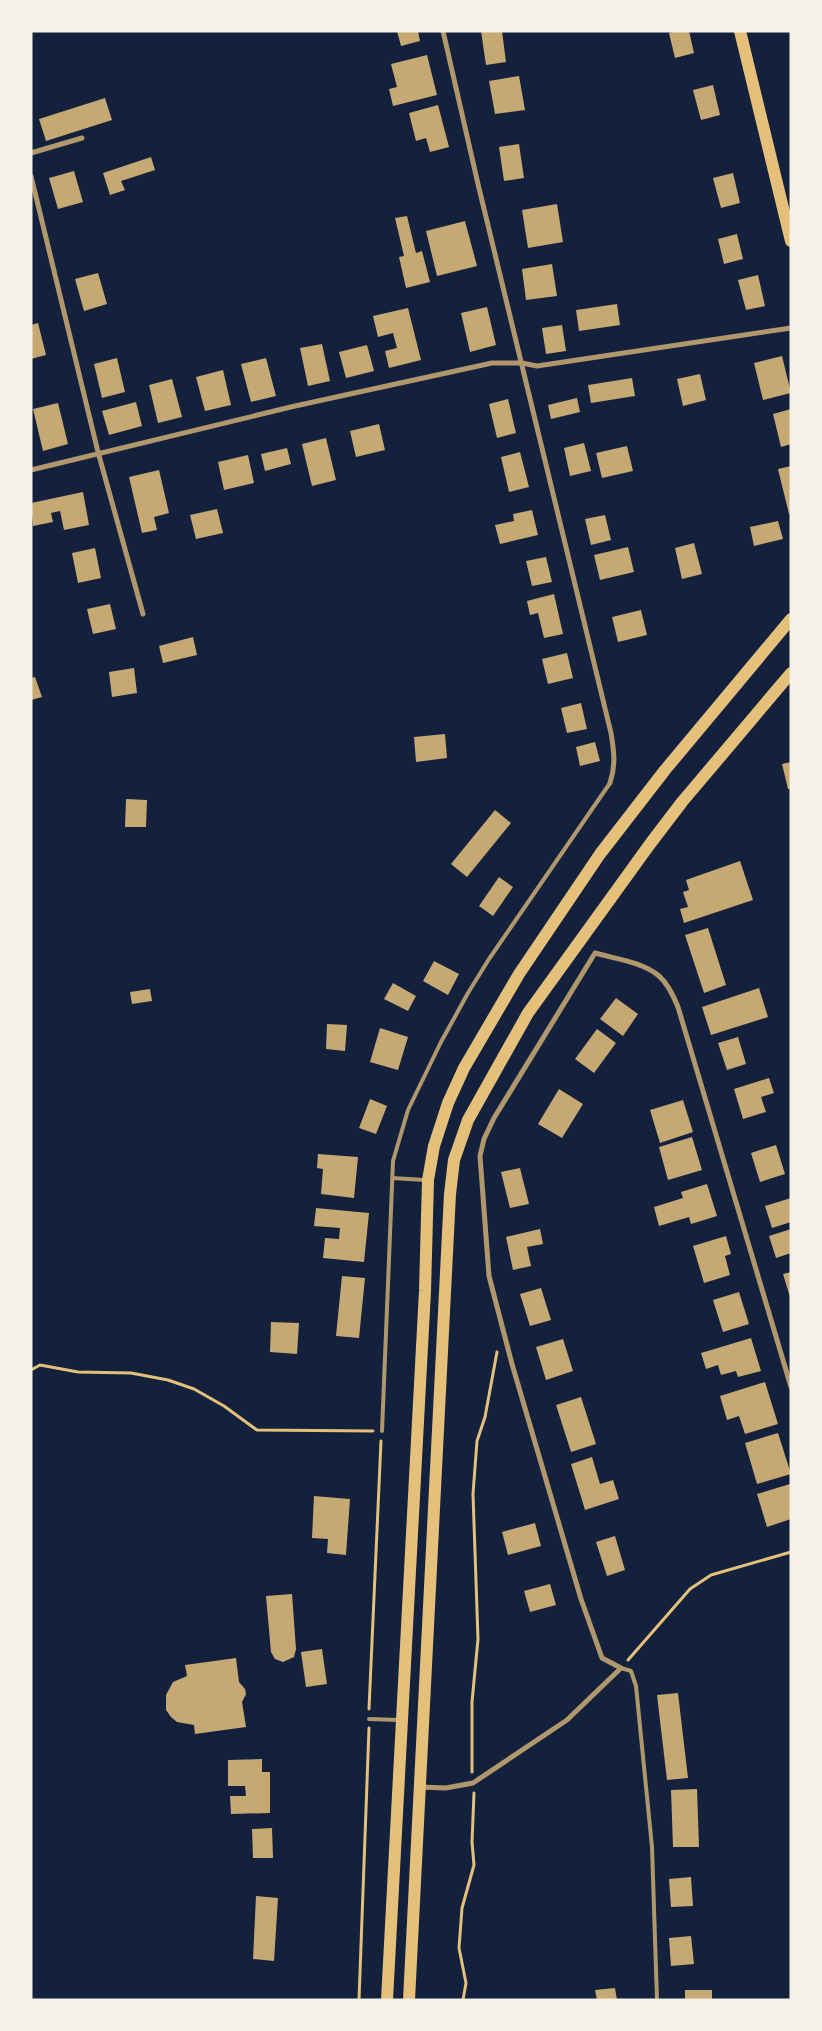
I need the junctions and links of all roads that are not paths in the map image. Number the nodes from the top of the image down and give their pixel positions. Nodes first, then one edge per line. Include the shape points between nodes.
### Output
1 (443, 31) edge
2 (740, 31) edge
3 (82, 138) dead end
4 (31, 153) edge
5 (31, 176) edge
6 (791, 241) edge
7 (791, 328) edge
8 (522, 363) junction
9 (98, 452) junction
10 (31, 470) edge
11 (143, 614) dead end
12 (791, 619) edge
13 (791, 673) edge
14 (610, 783) joint
15 (392, 1178) junction
16 (428, 1180) junction
17 (791, 1387) edge
18 (382, 1431) road end
19 (621, 1668) junction
20 (369, 1719) road end
21 (402, 1720) junction
22 (420, 1787) junction
23 (387, 2000) edge
24 (409, 2000) edge
25 (657, 2000) edge

1 - 8 street
2 - 6 main road
3 - 4 street
5 - 9 street
7 - 8 street via 537,366
8 - 9 street via 492,363
8 - 14 street via 611,733 615,754
9 - 10 street
9 - 11 street
12 - 16 main road via 664,770 549,928 464,1068 434,1146
13 - 22 main road via 671,816 528,1013 468,1120 458,1146 450,1194
14 - 15 lane via 468,993 408,1110 396,1149
15 - 16 lane
15 - 18 lane
16 - 21 main road
17 - 19 street via 678,1007 659,976 638,965 595,953 494,1118 480,1156 489,1276 506,1339 581,1599 602,1658
19 - 22 street via 567,1720 473,1783 446,1788
19 - 25 lane via 631,1671 636,1686 652,1847
20 - 21 lane
21 - 23 main road
22 - 24 main road

